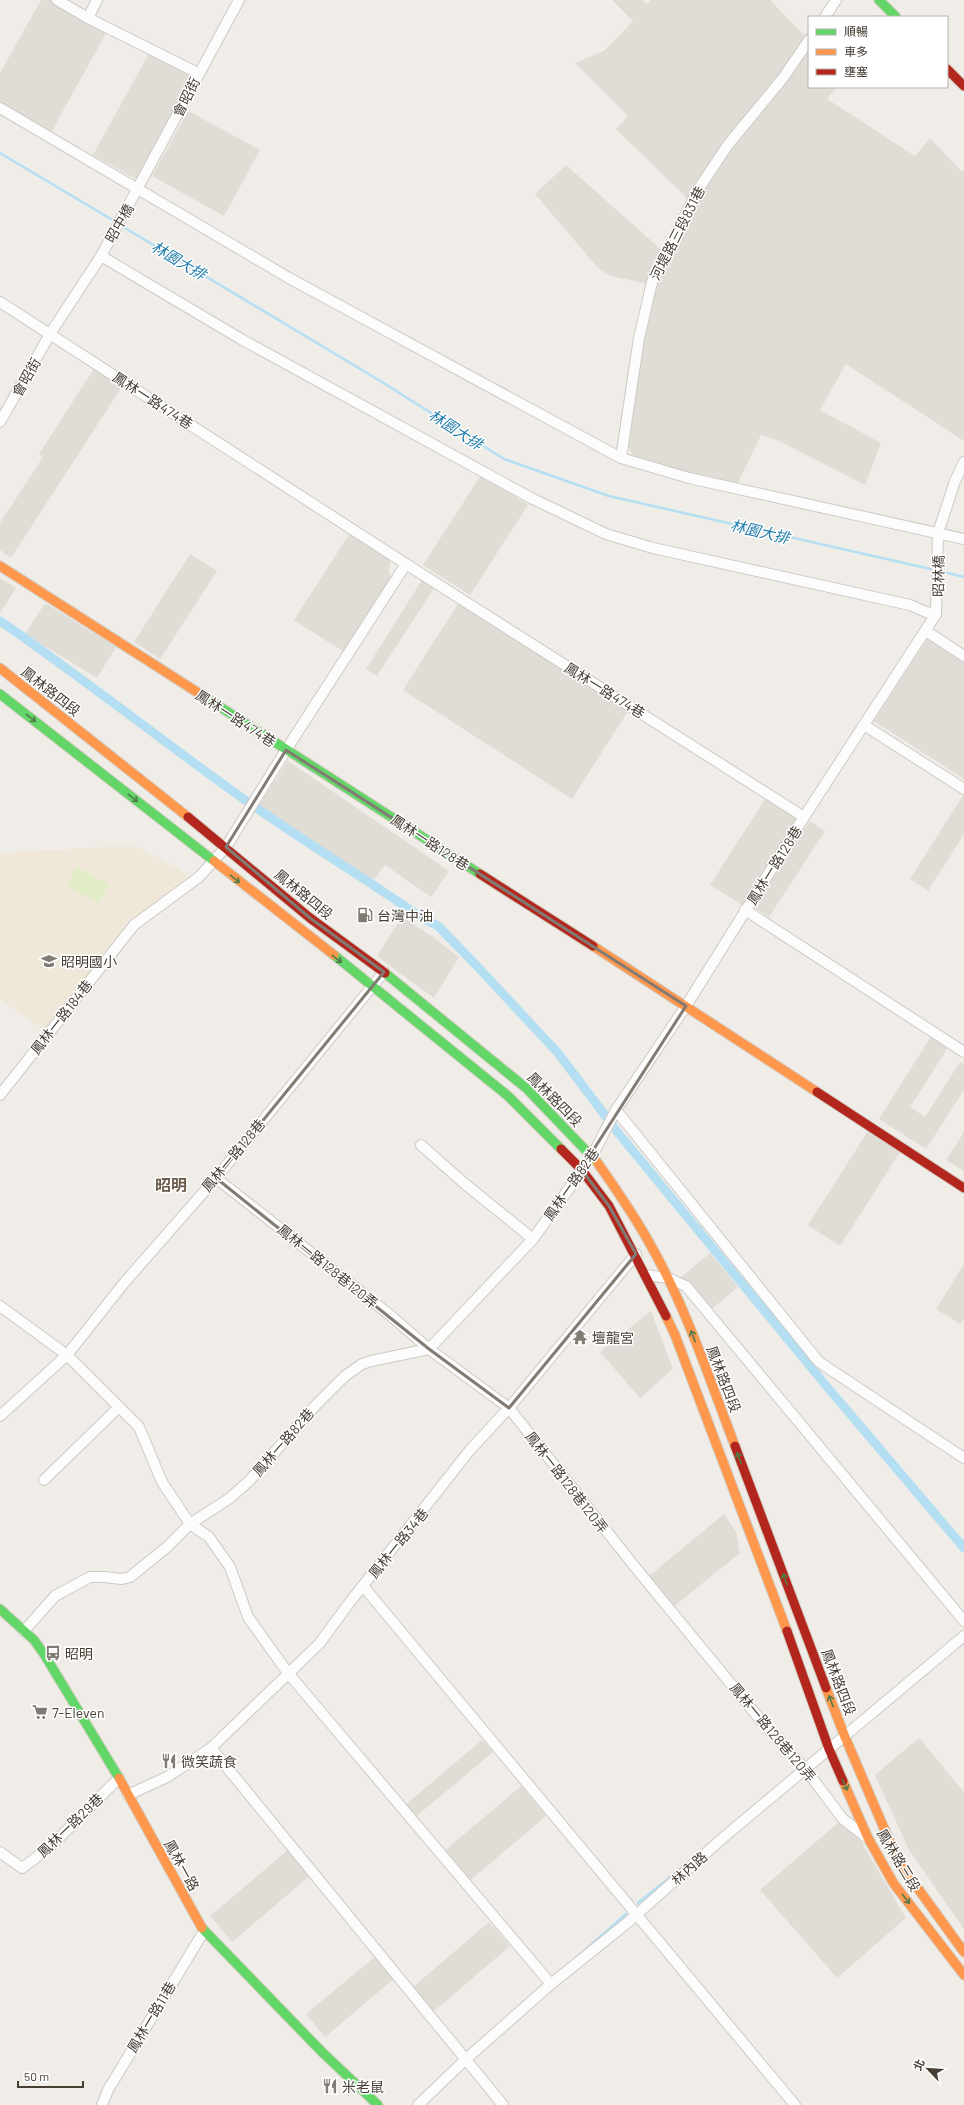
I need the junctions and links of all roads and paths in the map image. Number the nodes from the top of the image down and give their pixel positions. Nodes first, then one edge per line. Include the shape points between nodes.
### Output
1 (57, 0) edge
2 (97, 0) edge
3 (239, 0) edge
4 (836, 0) edge
5 (879, 0) edge
6 (826, 16) edge
7 (895, 16) edge
8 (88, 18) junction
9 (808, 41) edge
10 (948, 70) edge
11 (198, 73) junction
12 (964, 86) edge
13 (0, 108) edge
14 (136, 192) junction
15 (102, 253) junction
16 (0, 302) edge
17 (50, 334) junction
18 (0, 422) edge
19 (620, 458) junction
20 (964, 462) edge
21 (939, 538) junction
22 (964, 539) edge
23 (406, 564) junction
24 (0, 566) edge
25 (937, 611) junction
26 (926, 631) junction
27 (964, 656) edge
28 (0, 668) edge
29 (0, 694) edge
30 (864, 724) junction
31 (286, 750) junction
32 (964, 789) edge
33 (804, 817) junction
34 (226, 847) junction
35 (214, 862) junction
36 (745, 910) junction
37 (384, 972) junction
38 (372, 985) junction
39 (686, 1006) junction
40 (964, 1052) edge
41 (0, 1095) edge
42 (615, 1114) junction
43 (421, 1145) dead end
44 (592, 1156) junction
45 (581, 1169) junction
46 (216, 1178) junction
47 (964, 1188) edge
48 (533, 1239) junction
49 (636, 1254) junction
50 (646, 1275) junction
51 (668, 1278) junction
52 (0, 1306) edge
53 (429, 1349) junction
54 (67, 1355) junction
55 (118, 1408) junction
56 (509, 1408) junction
57 (0, 1416) edge
58 (964, 1458) edge
59 (44, 1480) dead end
60 (190, 1524) junction
61 (363, 1586) junction
62 (0, 1609) edge
63 (964, 1621) edge
64 (24, 1631) junction
65 (962, 1641) edge
66 (288, 1673) junction
67 (845, 1737) junction
68 (212, 1748) junction
69 (829, 1749) junction
70 (806, 1770) junction
71 (119, 1778) junction
72 (128, 1795) junction
73 (868, 1838) junction
74 (0, 1852) edge
75 (637, 1914) junction
76 (204, 1931) junction
77 (964, 1952) edge
78 (964, 1974) edge
79 (551, 1984) junction
80 (465, 2060) junction
81 (102, 2105) edge
82 (378, 2105) edge
83 (418, 2105) edge
84 (503, 2105) edge
85 (795, 2105) edge

1 - 8 street
2 - 8 street
3 - 11 street, 會昭街
4 - 6 street
5 - 7 main road
8 - 11 street
9 - 19 street, 河堤路三段831巷 via 783,78 727,146 698,190 652,282 639,338
10 - 12 main road
11 - 14 street, 會昭街
13 - 14 street
14 - 15 street, 昭中橋
14 - 19 street
15 - 17 street, 會昭街
15 - 25 street via 248,343 531,498 606,534 653,548 910,605 926,612
16 - 17 street, 鳳林一路474巷
17 - 18 street, 會昭街
17 - 23 street, 鳳林一路474巷
19 - 21 street via 689,478
20 - 21 street, 昭林橋 via 955,481
21 - 22 street
21 - 25 street, 昭林橋
23 - 31 street, 鳳林一路474巷
23 - 33 street, 鳳林一路474巷
24 - 31 main road, 鳳林一路474巷
25 - 26 street, 鳳林一路128巷
26 - 27 street
26 - 30 street, 鳳林一路128巷
28 - 34 main road, 鳳林路四段
29 -> 35 main road
30 - 32 street
30 - 33 street, 鳳林一路128巷
31 - 34 street
31 - 39 main road, 鳳林一路128巷
33 - 36 street, 鳳林一路128巷
34 - 35 street
34 - 37 main road, 鳳林路四段 via 310,918
35 -> 38 main road
35 - 41 street, 鳳林一路184巷 via 199,877 134,925
36 - 39 street, 鳳林一路128巷
36 - 40 street
37 - 38 street, 鳳林一路128巷
37 - 44 main road, 鳳林路四段 via 526,1088
38 - 45 main road via 513,1100
38 - 46 street, 鳳林一路128巷
39 - 42 street, 鳳林一路128巷
39 - 47 main road, 鳳林一路128巷
42 - 44 street, 鳳林一路82巷
42 - 58 street via 819,1362
43 - 48 street
44 - 45 street, 鳳林一路82巷
44 - 51 main road, 鳳林路四段 via 622,1197
45 - 48 street, 鳳林一路82巷
45 - 49 main road via 608,1206
46 - 53 street, 鳳林一路128巷120弄 via 390,1315
46 - 54 street, 鳳林一路128巷 via 124,1283
48 - 53 street, 鳳林一路82巷
49 - 50 main road
49 - 56 street, 鳳林一路34巷
50 - 51 street
50 - 69 main road via 674,1335 795,1651
51 - 63 street via 686,1286
67 -> 51 main road, 鳳林路四段 via 690,1327
52 - 54 street
53 - 56 street, 鳳林一路128巷120弄
53 - 60 street, 鳳林一路82巷 via 371,1361 344,1376 250,1480 230,1498
54 - 55 street
54 - 57 street, 鳳林一路128巷
55 - 59 street
55 - 60 street via 139,1427 162,1482
56 - 61 street, 鳳林一路34巷 via 470,1450
56 - 70 street, 鳳林一路128巷120弄 via 763,1723
60 - 64 street, 鳳林一路82巷 via 167,1547 130,1576 122,1579 90,1577 54,1596
60 - 66 street via 209,1537 230,1566 248,1617
61 - 66 street, 鳳林一路34巷 via 319,1644
61 - 75 street
62 - 64 main road, 鳳林一路
64 - 71 main road, 鳳林一路 via 44,1654
65 - 67 street, 林內路
66 - 68 street, 鳳林一路34巷
66 - 79 street
67 - 69 street, 林內路
67 - 77 main road, 鳳林路三段 via 898,1861
68 - 72 street, 鳳林一路34巷 via 167,1777
68 - 80 street
69 - 70 street, 林內路
69 -> 73 main road, 鳳林路三段
70 - 73 street, 鳳林一路128巷120弄 via 843,1819
70 - 75 street, 林內路 via 724,1837
71 - 72 main road, 鳳林一路
71 - 74 street, 鳳林一路29巷 via 49,1848 22,1868
72 - 76 main road, 鳳林一路
73 -> 78 main road, 鳳林路三段 via 894,1884
75 - 79 street, 林內路
75 - 85 street
76 - 81 street, 鳳林一路11巷 via 108,2090
76 - 82 main road, 鳳林一路 via 322,2052
79 - 80 street, 林內路
80 - 83 street, 林內路
80 - 84 street

